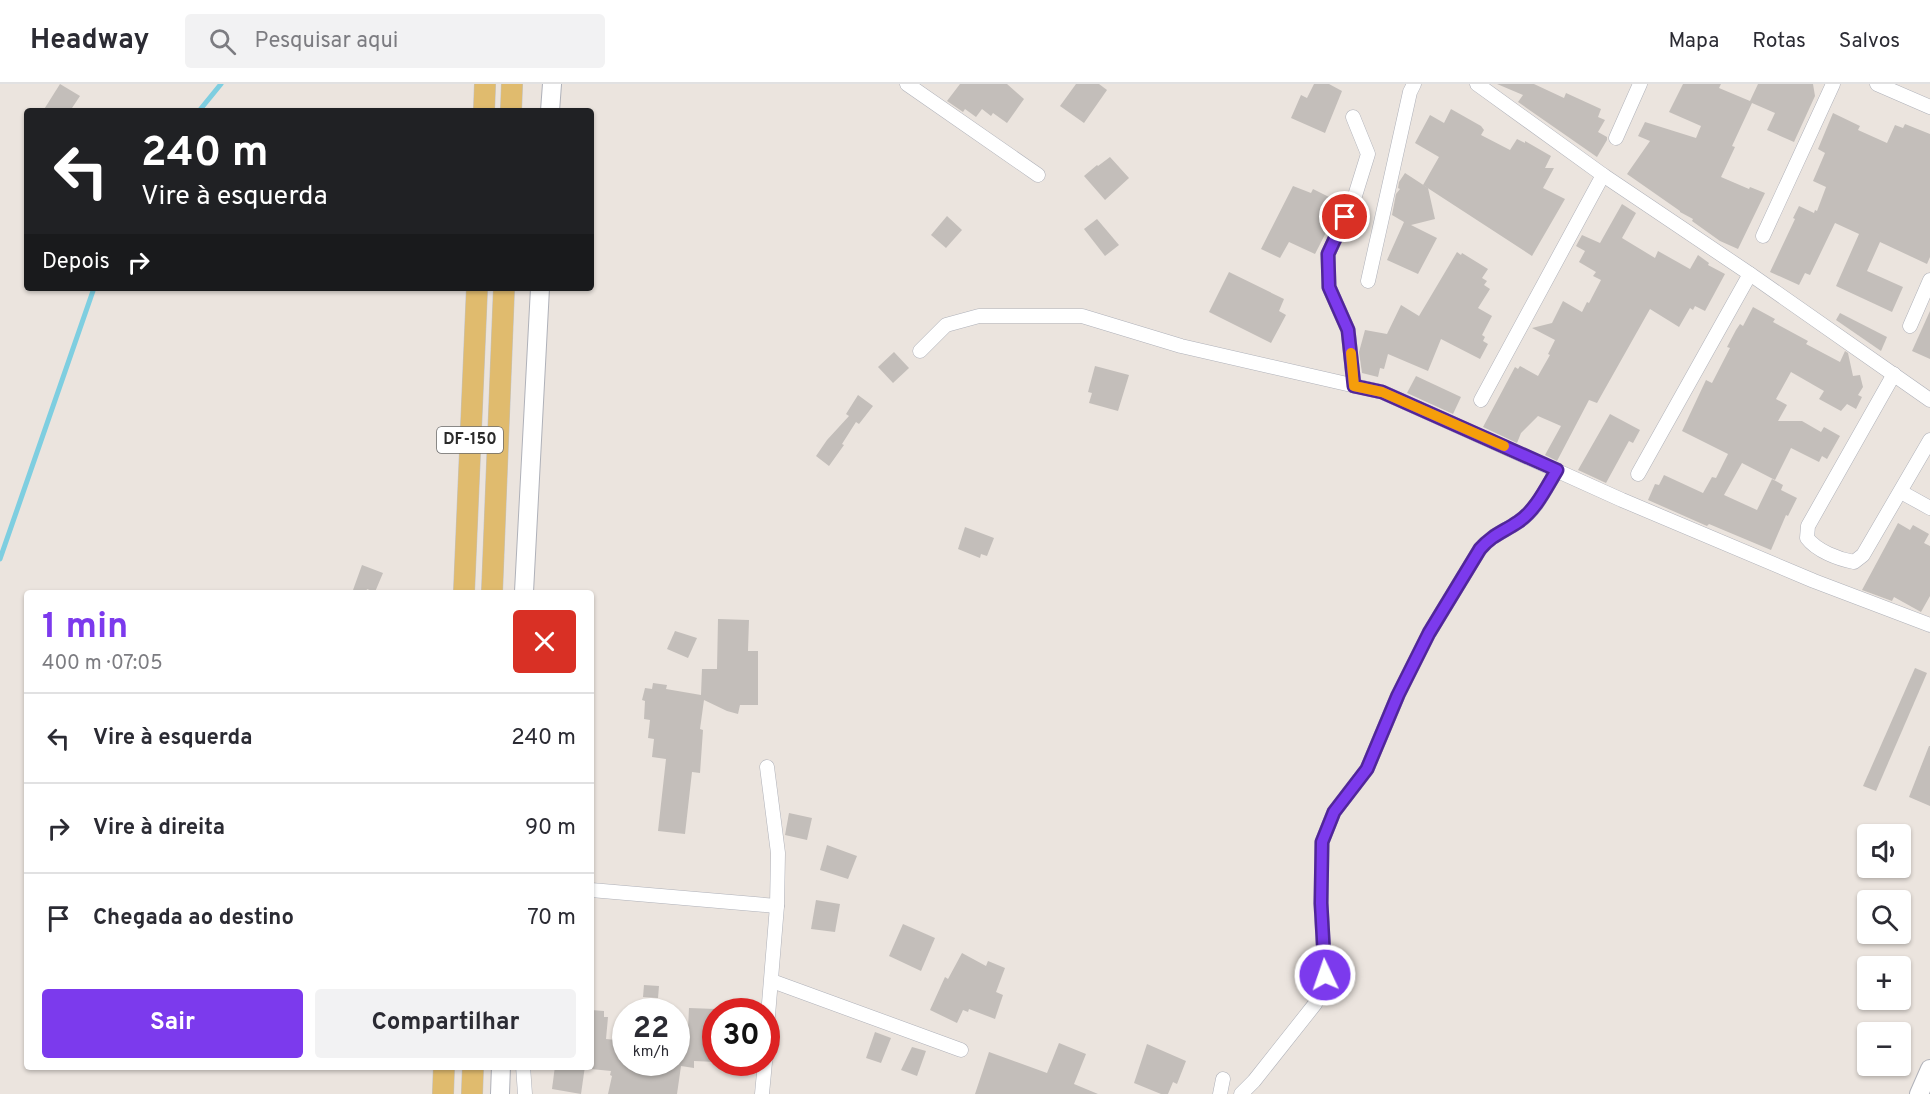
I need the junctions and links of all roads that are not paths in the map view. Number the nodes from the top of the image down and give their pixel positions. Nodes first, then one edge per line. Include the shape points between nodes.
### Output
1 (485, 84) edge
2 (512, 84) edge
3 (552, 84) edge
4 (907, 84) edge
5 (1414, 84) edge
6 (1477, 84) edge
7 (1640, 84) edge
8 (1833, 84) edge
9 (1877, 84) edge
10 (1930, 107) edge
11 (484, 108) edge
12 (511, 108) edge
13 (550, 108) edge
14 (1353, 117) dead end
15 (1616, 138) dead end
16 (1038, 175) dead end
17 (1603, 175) junction
18 (1763, 236) dead end
19 (1750, 274) junction
20 (1368, 280) dead end
21 (1930, 280) edge
22 (477, 291) edge
23 (504, 291) edge
24 (540, 291) edge
25 (1910, 326) dead end
26 (921, 351) dead end
27 (1894, 374) junction
28 (1354, 386) junction
29 (1481, 400) dead end
30 (1930, 400) edge
31 (1930, 440) edge
32 (1557, 470) junction
33 (1638, 474) dead end
34 (1901, 492) junction
35 (1930, 508) edge
36 (464, 590) edge
37 (492, 590) edge
38 (524, 590) edge
39 (1930, 625) edge
40 (767, 767) dead end
41 (594, 890) edge
42 (777, 906) junction
43 (772, 981) junction
44 (770, 998) edge
45 (961, 1050) dead end
46 (1930, 1069) edge
47 (444, 1070) edge
48 (473, 1070) edge
49 (501, 1070) edge
50 (523, 1070) edge
51 (764, 1076) edge
52 (1223, 1079) dead end
53 (443, 1094) edge
54 (472, 1094) edge
55 (500, 1094) edge
56 (525, 1094) edge
57 (762, 1094) edge
58 (1220, 1094) edge
59 (1241, 1094) edge
60 (1919, 1094) edge

1 - 11 main road
2 - 12 main road
3 - 13 street
4 - 16 street
5 - 20 street
6 - 17 street
7 - 15 street
8 - 18 street
9 - 10 street
14 - 28 street via 1368,154 1354,199 1328,254 1329,287 1348,330
17 - 19 street
17 - 29 street
19 - 27 street
19 - 33 street
21 - 25 street
22 - 36 main road, DF-150
23 - 37 main road, DF-150
24 - 38 street
26 - 28 street via 945,325 979,316 1082,316 1181,346
27 - 30 street
27 - 34 street via 1808,526 1807,538 1813,545 1854,562 1863,555
28 - 32 street via 1382,392
31 - 34 street
32 - 39 street via 1814,581
32 - 59 street via 1531,511 1490,537 1480,549 1429,633 1367,769 1334,812 1322,842 1322,989 1315,1004
34 - 35 street
40 - 42 street via 778,853
41 - 42 street
42 - 43 street
43 - 44 street
43 - 45 street
46 - 60 street
47 - 53 main road
48 - 54 main road
49 - 55 street
50 - 56 street
51 - 57 street
52 - 58 street

